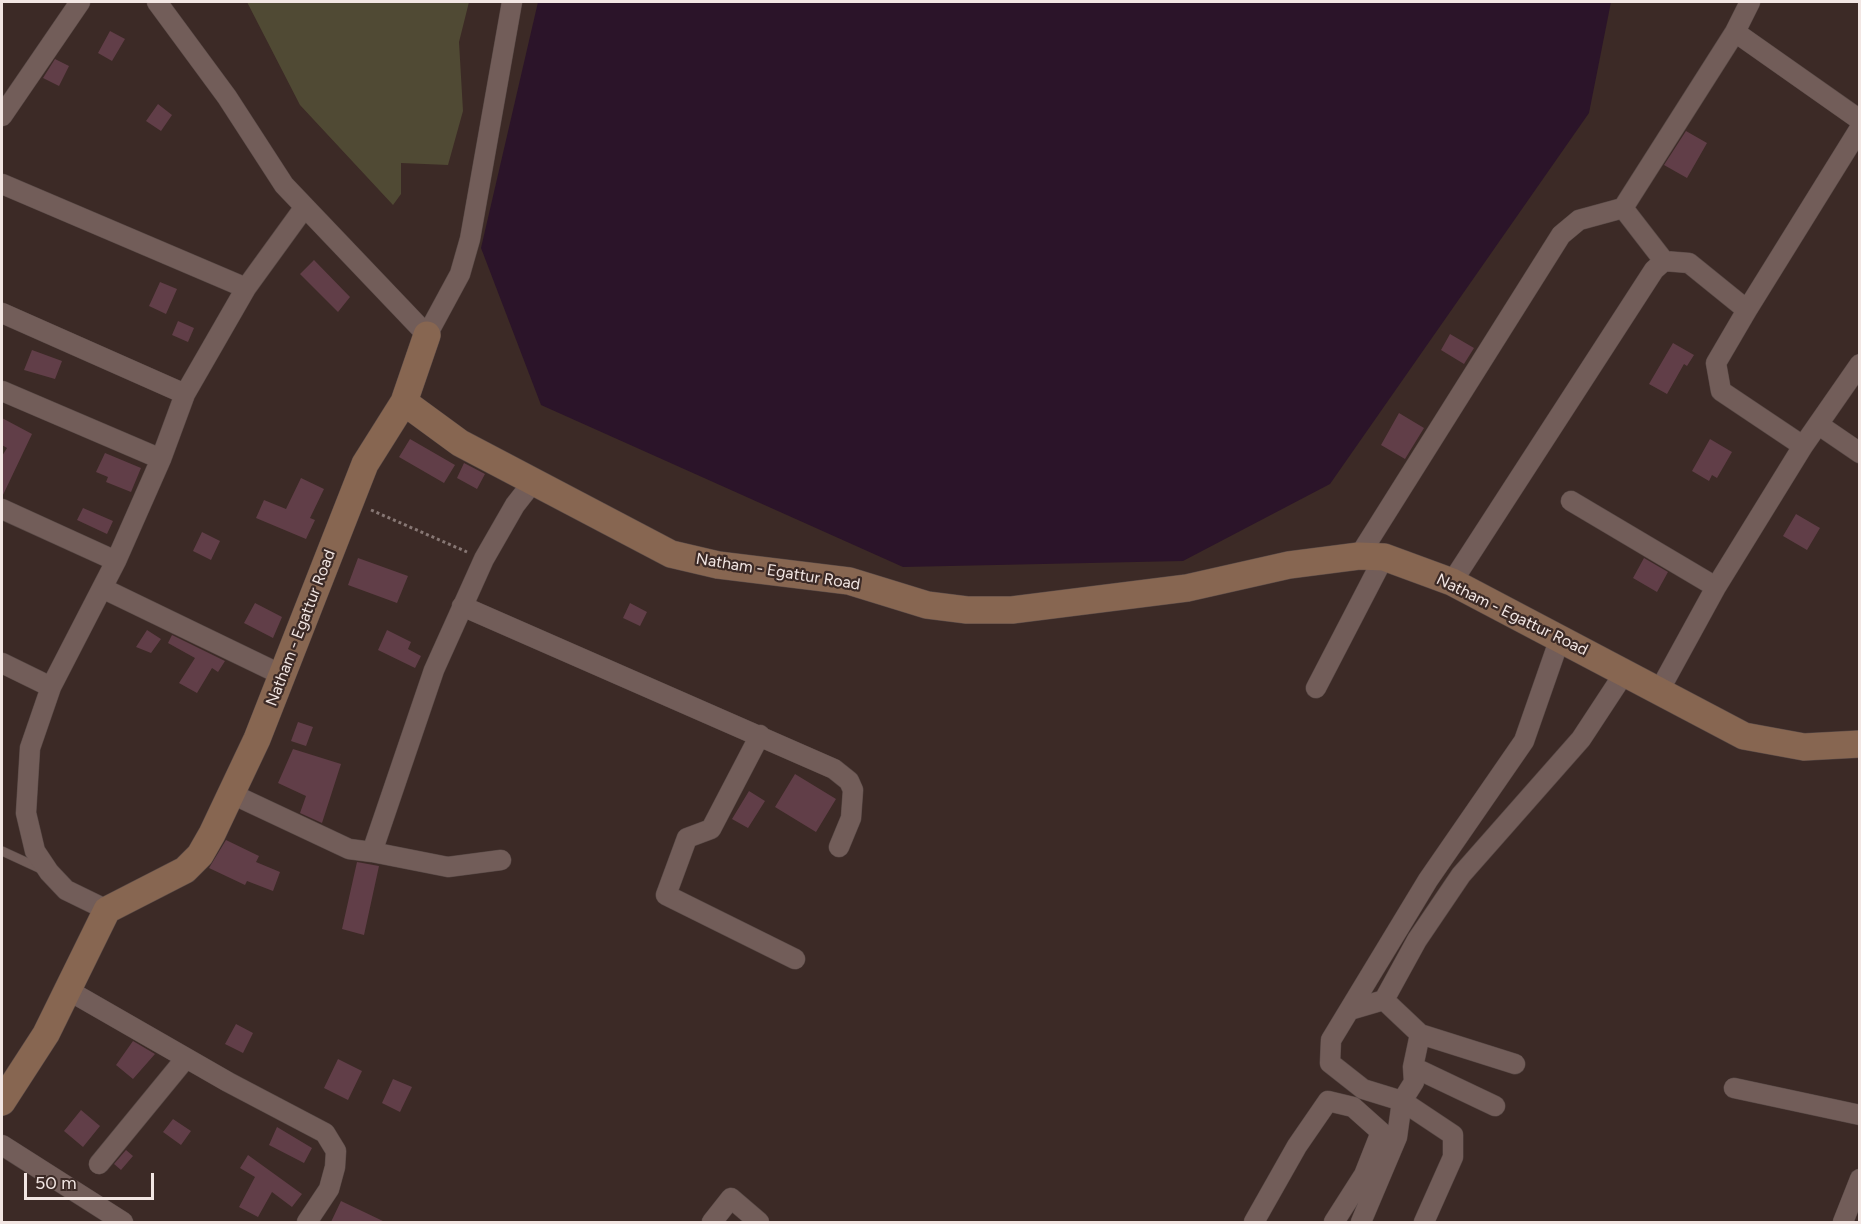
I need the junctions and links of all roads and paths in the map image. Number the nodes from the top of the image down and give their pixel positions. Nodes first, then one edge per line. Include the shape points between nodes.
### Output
1 (80, 2) edge
2 (157, 2) edge
3 (512, 2) edge
4 (1749, 2) edge
5 (1735, 32) junction
6 (2, 116) edge
7 (1860, 120) edge
8 (1860, 128) edge
9 (2, 184) edge
10 (304, 208) junction
11 (1623, 208) junction
12 (1664, 261) junction
13 (246, 288) junction
14 (1747, 310) junction
15 (2, 313) edge
16 (427, 335) junction
17 (1860, 364) edge
18 (2, 391) edge
19 (185, 394) junction
20 (404, 402) junction
21 (1819, 425) junction
22 (1803, 446) junction
23 (1860, 453) edge
24 (161, 459) junction
25 (533, 482) junction
26 (350, 501) junction
27 (1571, 501) dead end
28 (2, 509) edge
29 (1371, 557) junction
30 (484, 559) junction
31 (116, 561) junction
32 (1452, 582) junction
33 (1716, 587) junction
34 (102, 588) junction
35 (462, 606) junction
36 (1560, 638) junction
37 (2, 663) edge
38 (1625, 672) junction
39 (282, 675) junction
40 (51, 687) junction
41 (1316, 688) dead end
42 (1659, 691) junction
43 (759, 735) junction
44 (1860, 744) edge
45 (232, 794) junction
46 (839, 847) dead end
47 (2, 851) edge
48 (372, 852) junction
49 (501, 860) dead end
50 (49, 872) junction
51 (107, 910) junction
52 (795, 959) dead end
53 (66, 988) junction
54 (1384, 1000) junction
55 (1350, 1010) junction
56 (1420, 1034) junction
57 (186, 1058) junction
58 (1515, 1064) dead end
59 (1413, 1067) junction
60 (1734, 1088) dead end
61 (1402, 1101) junction
62 (2, 1102) edge
63 (1495, 1106) dead end
64 (1860, 1115) edge
65 (2, 1145) edge
66 (99, 1164) dead end
67 (1860, 1179) edge
68 (123, 1222) edge
69 (308, 1222) edge
70 (712, 1222) edge
71 (759, 1222) edge
72 (1254, 1222) edge
73 (1334, 1222) edge
74 (1361, 1222) edge
75 (1424, 1222) edge
76 (1844, 1222) edge

1 - 6 street
2 - 10 street
3 - 16 street via 470,239 460,274
4 - 5 street
5 - 7 street
5 - 11 street
8 - 14 street
9 - 13 street
10 - 13 street
10 - 16 street
11 - 12 street
11 - 29 street via 1579,220 1561,235
12 - 14 street via 1689,263
12 - 32 street via 1654,270
13 - 19 street
14 - 22 street via 1716,363 1721,391
15 - 19 street
16 - 20 street
17 - 21 street
18 - 24 street
19 - 24 street
20 - 25 street, Natham - Egattur Road via 460,443
20 - 26 street, Natham - Egattur Road via 365,464
21 - 22 street
21 - 23 street
22 - 33 street
24 - 31 street
25 - 29 street, Natham - Egattur Road via 671,554 718,565 849,581 927,605 967,610 1012,610 1187,588 1290,566
25 - 30 street
26 - 30 path
26 - 39 street, Natham - Egattur Road
27 - 33 street
28 - 31 street
29 - 32 street, Natham - Egattur Road
29 - 41 street
30 - 35 street
31 - 34 street
32 - 36 street, Natham - Egattur Road
33 - 42 street
34 - 39 street
34 - 40 street
35 - 43 street
35 - 48 street via 434,670
36 - 38 street, Natham - Egattur Road
36 - 55 street via 1524,741 1428,880
37 - 40 street
38 - 42 street, Natham - Egattur Road
38 - 54 street via 1581,739 1461,874 1417,940
39 - 45 street, Natham - Egattur Road
40 - 50 street via 30,748 26,813 35,851
42 - 44 street, Natham - Egattur Road via 1744,736 1804,747
43 - 46 street via 834,769 849,781 853,790 851,818
43 - 52 street via 711,829 687,838 666,895
45 - 48 street via 349,849
45 - 51 street, Natham - Egattur Road via 200,855 185,870
47 - 50 lane
48 - 49 street via 448,867
50 - 51 street via 66,890
51 - 53 street
53 - 57 street
53 - 62 street via 46,1034
54 - 55 street
54 - 56 street
55 - 61 street via 1331,1040 1330,1063 1363,1089
56 - 58 street
56 - 59 street
57 - 66 street
57 - 69 street via 325,1132 336,1151 335,1167 329,1189
59 - 61 street via 1414,1082
59 - 63 street
60 - 64 street
61 - 74 street via 1397,1137
61 - 75 street via 1453,1135 1453,1157
65 - 68 street
67 - 76 street
70 - 71 street via 731,1198
72 - 73 street via 1328,1101 1353,1107 1381,1132 1364,1175

